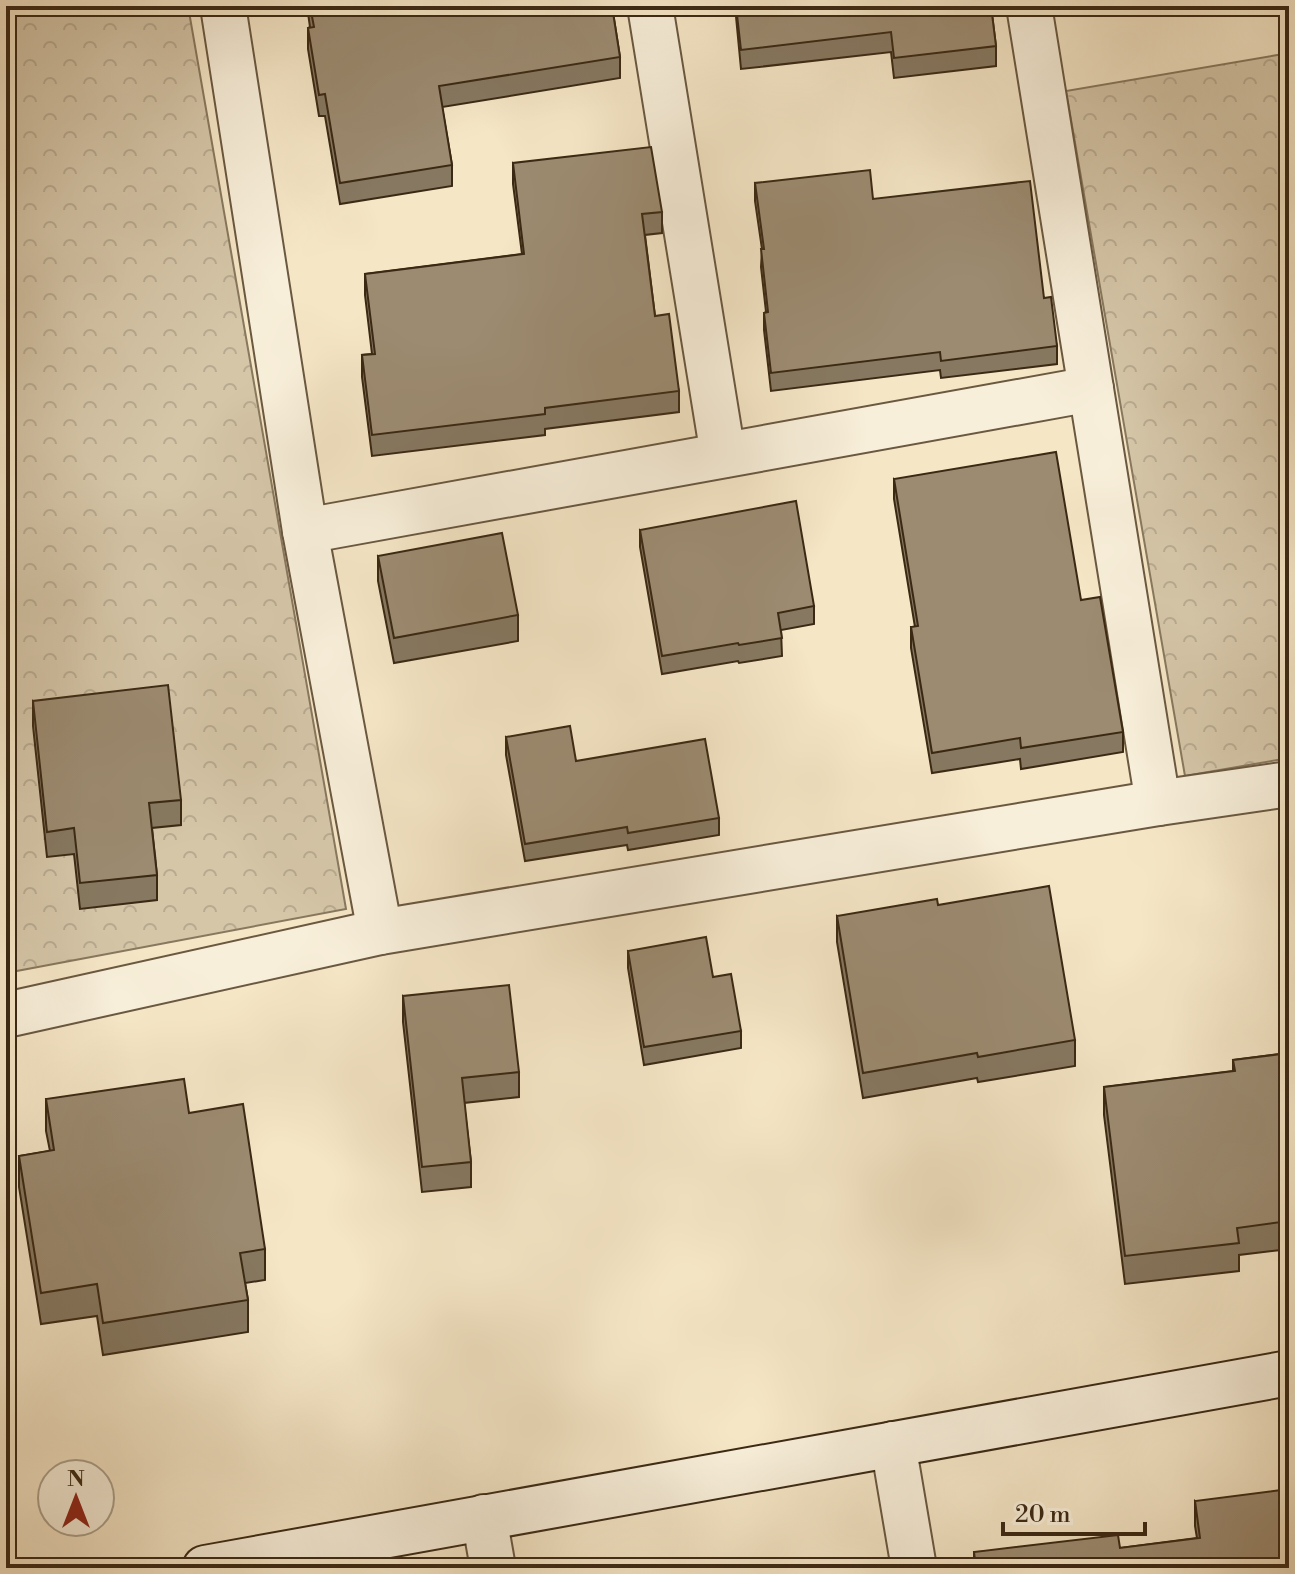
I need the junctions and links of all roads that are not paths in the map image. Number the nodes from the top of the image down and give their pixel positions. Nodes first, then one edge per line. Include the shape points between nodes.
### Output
1 (223, 6) edge
2 (650, 6) edge
3 (1029, 6) edge
4 (1091, 389) junction
5 (723, 455) junction
6 (305, 531) junction
7 (1289, 784) edge
8 (1158, 803) junction
9 (380, 932) junction
10 (6, 1015) edge
11 (1289, 1373) edge
12 (893, 1444) junction
13 (484, 1517) junction
14 (205, 1568) edge
15 (493, 1568) edge
16 (914, 1568) edge

1 - 6 street
2 - 5 street
3 - 4 street
4 - 5 street
4 - 8 street
5 - 6 street
6 - 9 street
7 - 8 street
8 - 9 street
9 - 10 street
11 - 12 street
12 - 13 street
12 - 16 street
13 - 14 street
13 - 15 street

